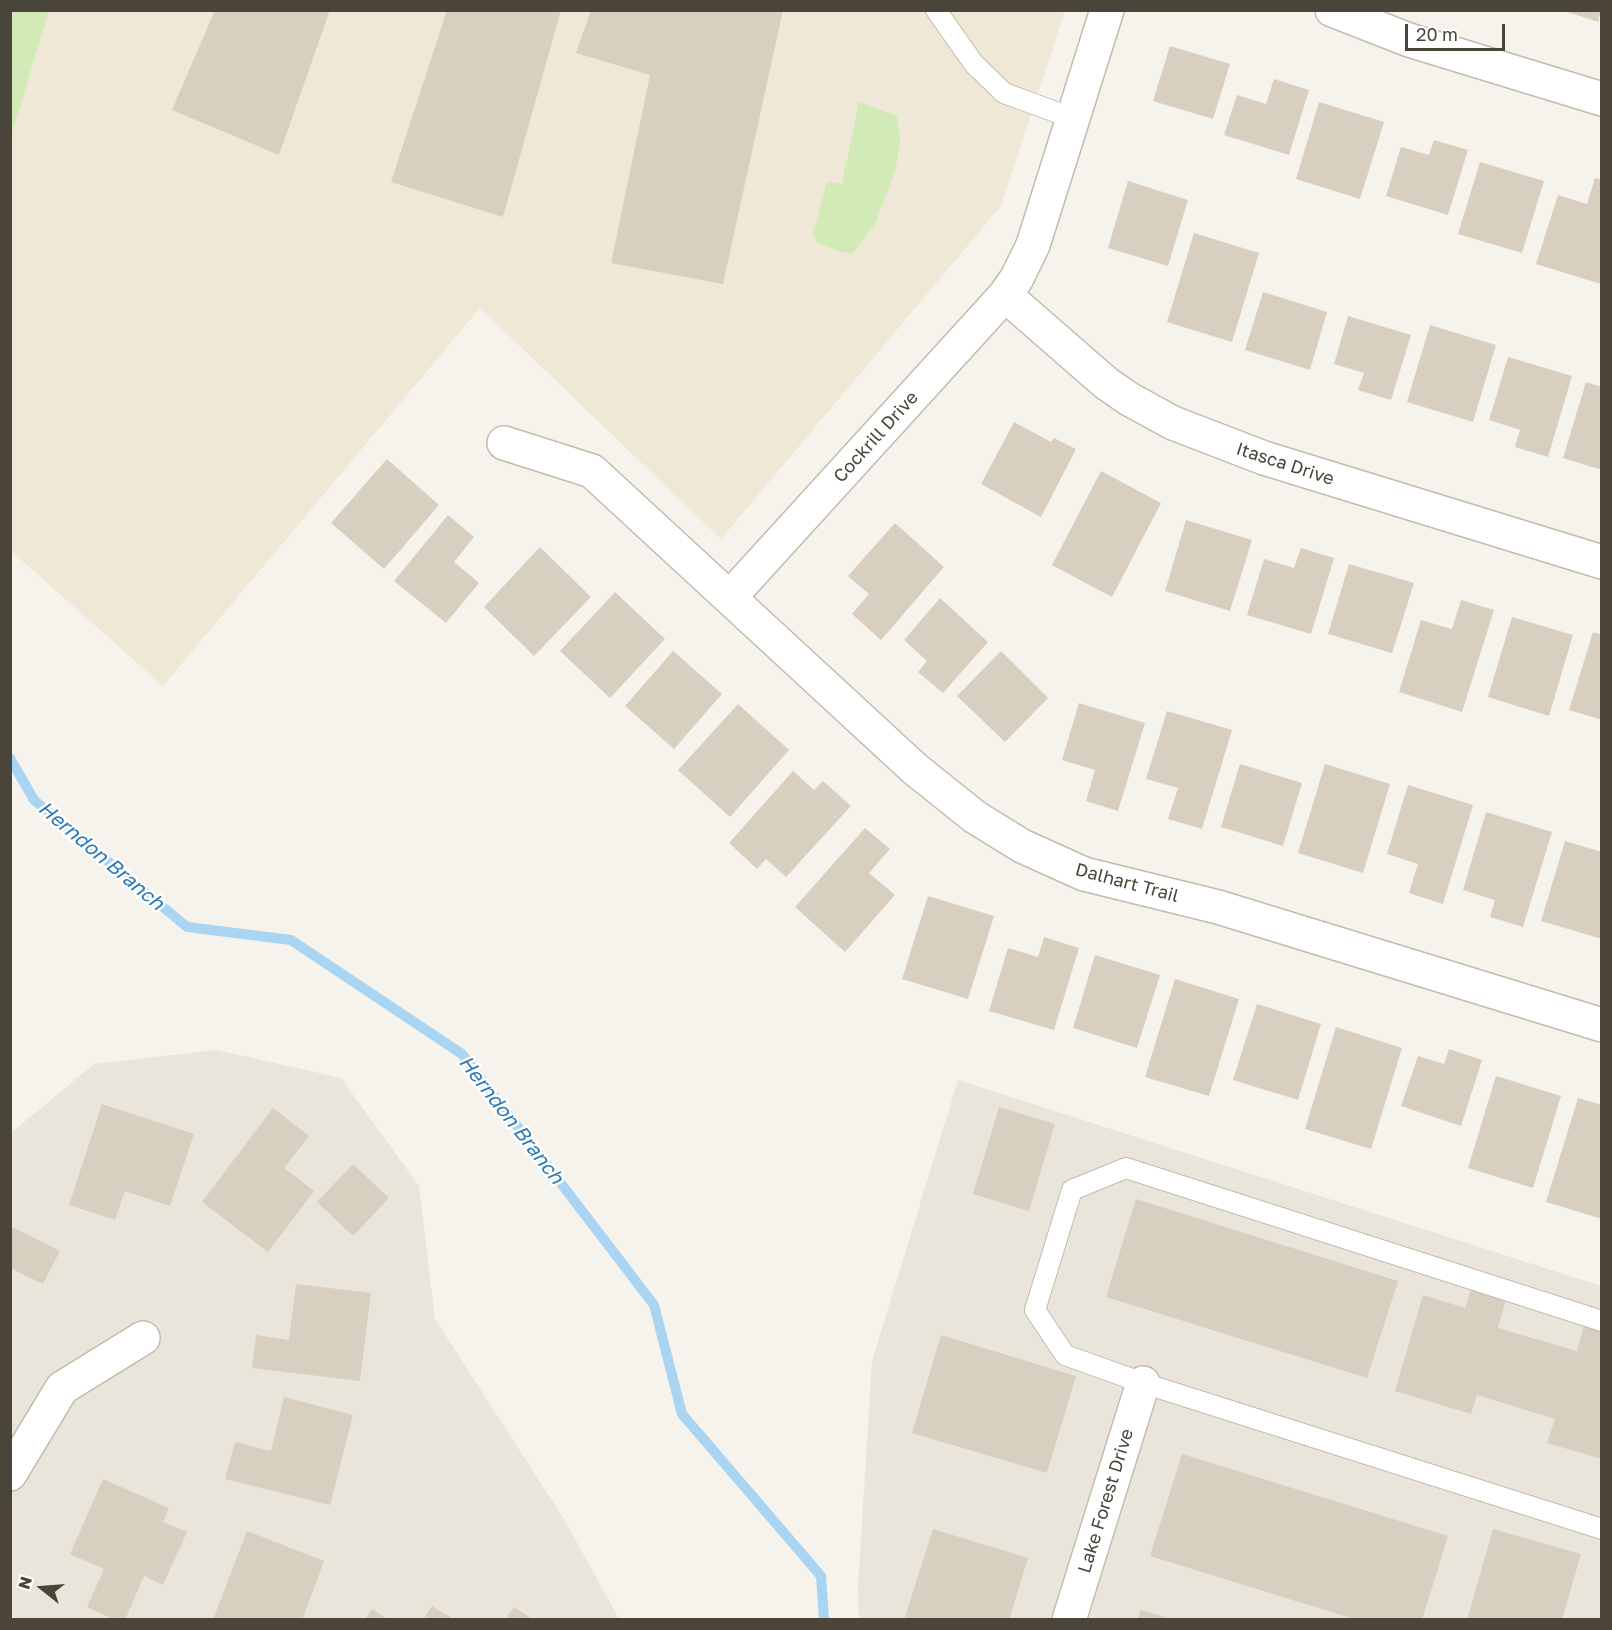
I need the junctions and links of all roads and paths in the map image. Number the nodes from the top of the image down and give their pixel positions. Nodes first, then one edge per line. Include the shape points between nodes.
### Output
1 (936, 10) edge
2 (1107, 10) edge
3 (1332, 10) edge
4 (1602, 99) edge
5 (1072, 118) junction
6 (1005, 295) junction
7 (504, 443) dead end
8 (1602, 562) edge
9 (730, 597) junction
10 (1602, 1025) edge
11 (1602, 1321) edge
12 (143, 1338) dead end
13 (1143, 1383) junction
14 (10, 1474) edge
15 (1602, 1529) edge
16 (1069, 1620) edge

1 - 5 lane via 974,64 1004,93
2 - 5 street, Cockrill Drive
3 - 4 street via 1409,40
5 - 6 street, Cockrill Drive via 1033,245
6 - 8 street, Itasca Drive via 1106,383 1173,423 1263,458
6 - 9 street, Cockrill Drive
7 - 9 street via 592,471
9 - 10 street, Dalhart Trail via 936,787 1022,846 1084,874 1218,907
11 - 13 lane via 1126,1168 1072,1190 1035,1310 1065,1355
12 - 14 street via 62,1388
13 - 15 lane
13 - 16 street, Lake Forest Drive

